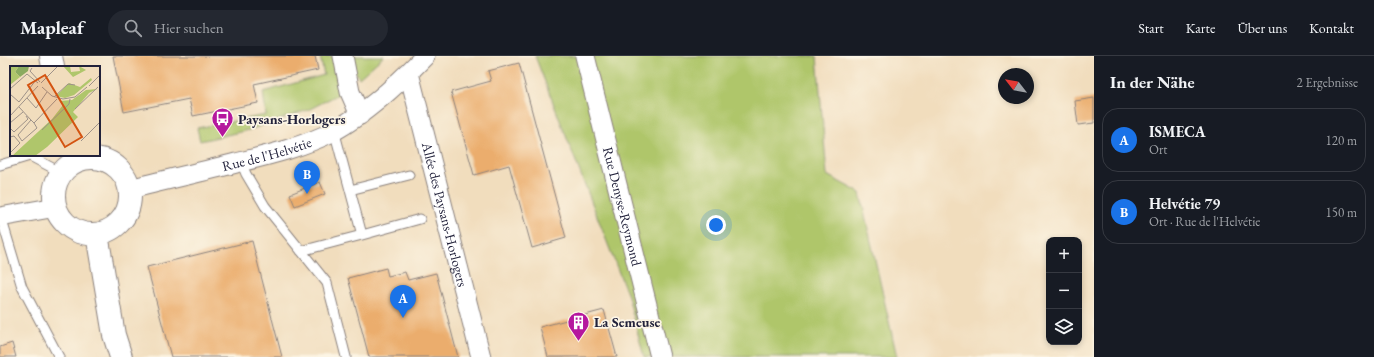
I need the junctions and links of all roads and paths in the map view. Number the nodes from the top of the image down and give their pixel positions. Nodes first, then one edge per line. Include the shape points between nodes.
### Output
1 (51, 56) edge
2 (343, 56) edge
3 (425, 56) edge
4 (585, 56) edge
5 (53, 66) edge
6 (409, 73) junction
7 (360, 115) junction
8 (334, 130) junction
9 (241, 162) junction
10 (0, 164) edge
11 (70, 164) edge
12 (409, 175) dead end
13 (130, 189) junction
14 (350, 190) junction
15 (56, 208) junction
16 (0, 217) edge
17 (420, 219) dead end
18 (97, 234) junction
19 (362, 235) junction
20 (301, 251) junction
21 (59, 357) edge
22 (121, 357) edge
23 (346, 357) edge
24 (481, 357) edge
25 (660, 357) edge

1 - 5 main road
2 - 7 street via 350,92
3 - 6 street, Rue de l'Helvétie
4 - 25 street, Rue Denyse-Reymond
6 - 7 street, Rue de l'Helvétie
6 - 24 street, Allée des Paysans-Horlogers
7 - 8 street, Rue de l'Helvétie
8 - 9 street, Rue de l'Helvétie via 310,142
8 - 14 lane
9 - 13 street, Rue de l'Helvétie
9 - 20 lane via 265,206
10 - 11 lane via 30,156
11 - 13 main road via 97,158 109,161 119,168
11 - 15 main road via 55,190
12 - 14 lane
13 - 18 main road via 130,201 119,223
14 - 19 lane
15 - 16 street
15 - 18 main road via 62,219 72,228 84,233
16 - 21 lane via 22,287
17 - 19 lane
18 - 22 main road via 114,335
19 - 20 lane
20 - 23 lane via 327,283

